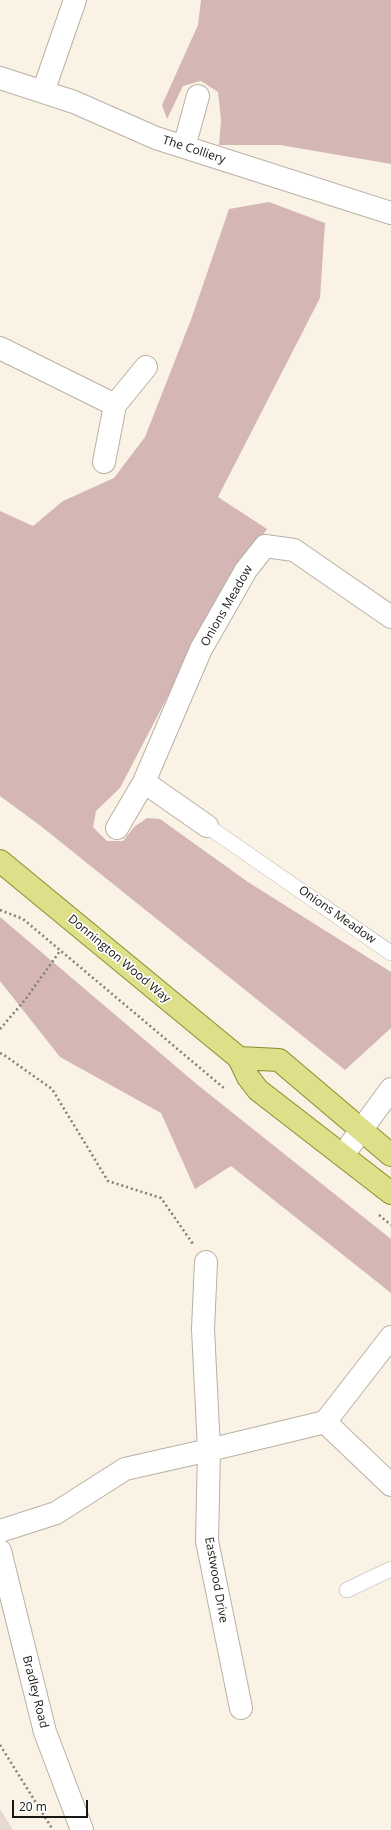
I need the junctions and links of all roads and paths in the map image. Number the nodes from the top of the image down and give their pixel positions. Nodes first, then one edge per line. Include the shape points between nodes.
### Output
1 (75, 0) edge
2 (0, 78) edge
3 (43, 92) junction
4 (198, 96) dead end
5 (184, 147) junction
6 (391, 212) edge
7 (0, 348) edge
8 (146, 367) dead end
9 (115, 405) junction
10 (104, 462) dead end
11 (391, 617) edge
12 (144, 782) junction
13 (207, 826) joint
14 (117, 828) dead end
15 (0, 861) edge
16 (0, 910) edge
17 (60, 951) junction
18 (391, 953) edge
19 (0, 1029) edge
20 (0, 1053) edge
21 (239, 1058) junction
22 (391, 1089) edge
23 (228, 1091) dead end
24 (362, 1130) junction
25 (342, 1155) junction
26 (391, 1155) edge
27 (391, 1193) edge
28 (206, 1262) joint
29 (391, 1337) edge
30 (325, 1422) junction
31 (209, 1450) junction
32 (391, 1485) edge
33 (0, 1531) edge
34 (0, 1551) edge
35 (391, 1569) edge
36 (347, 1590) dead end
37 (241, 1708) dead end
38 (0, 1745) edge
39 (53, 1830) edge
40 (82, 1830) edge

1 - 3 street
2 - 3 street, The Colliery
3 - 5 street, The Colliery
4 - 5 street
5 - 6 street, The Colliery
7 - 9 street
8 - 9 street
9 - 10 street
11 - 12 street, Onions Meadow via 294,550 265,546 246,570 201,649
12 - 13 street, Onions Meadow
12 - 14 street, Onions Meadow
13 - 18 lane, Onions Meadow
15 - 21 main road, Donnington Wood Way
16 - 17 path via 22,919
17 - 19 path via 25,1000
17 - 23 path
20 - 28 path via 52,1089 108,1181 161,1198
21 - 24 main road via 279,1060
21 - 25 main road, Donnington Wood Way via 258,1090
22 - 24 street
24 - 25 street
24 - 26 main road
25 - 27 main road, Donnington Wood Way
28 - 31 street, Eastwood Drive via 203,1329
29 - 30 street
30 - 31 street
30 - 32 street
31 - 33 street via 124,1469 56,1513
31 - 37 street, Eastwood Drive via 207,1541
34 - 40 street, Bradley Road via 45,1732
35 - 36 lane
38 - 39 path

